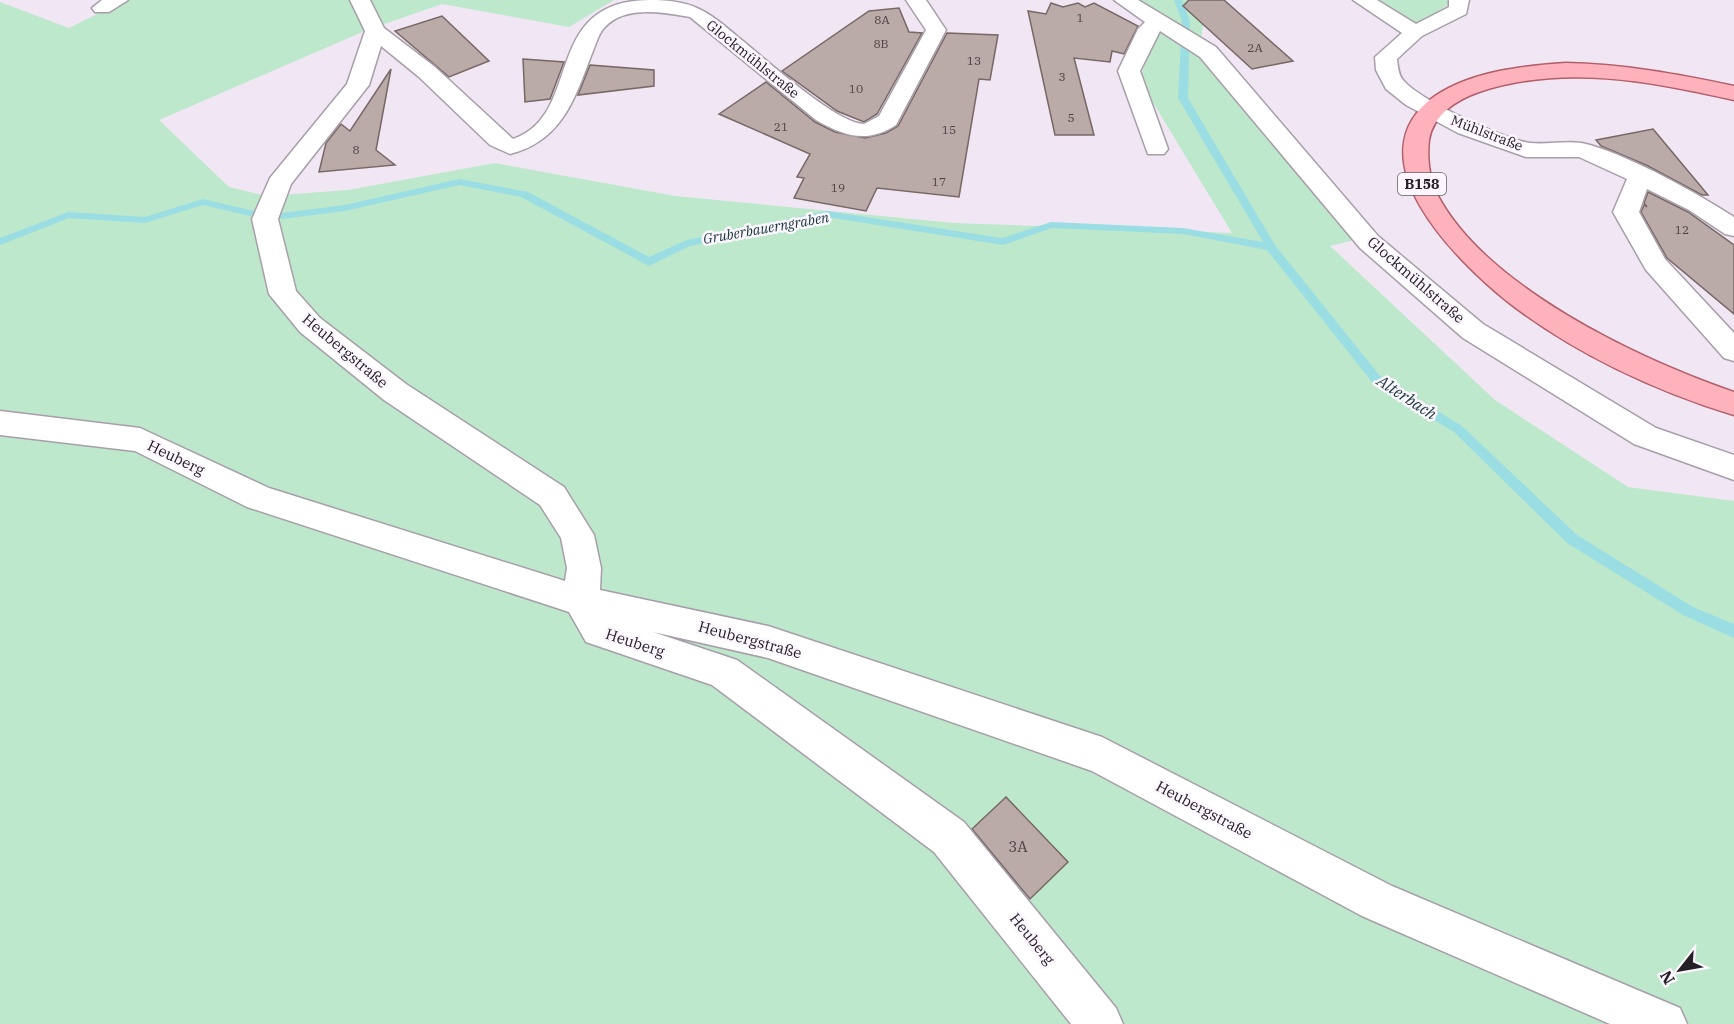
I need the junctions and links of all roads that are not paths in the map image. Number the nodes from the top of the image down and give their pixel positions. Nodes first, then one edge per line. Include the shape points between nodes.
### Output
1 (360, 0) edge
2 (916, 0) edge
3 (1124, 0) edge
4 (1363, 0) edge
5 (1460, 0) edge
6 (1161, 22) junction
7 (375, 31) junction
8 (1415, 32) junction
9 (1734, 93) edge
10 (1433, 111) junction
11 (1156, 149) dead end
12 (1640, 176) junction
13 (1734, 228) edge
14 (1734, 351) edge
15 (1734, 404) edge
16 (0, 423) edge
17 (1734, 468) edge
18 (581, 601) junction
19 (1100, 1024) edge
20 (1664, 1024) edge

1 - 7 street
2 - 7 street, Glockmühlstraße via 936,30 888,120 874,129 858,131 821,114 698,13 676,6 633,7 610,13 593,26 560,105 532,140 510,147
3 - 6 street, Glockmühlstraße
4 - 8 street
5 - 8 street, Mühlstraße via 1459,10
6 - 11 street via 1148,29 1129,71
6 - 17 street, Glockmühlstraße via 1208,52 1369,242 1473,331 1645,436
7 - 18 street, Heubergstraße via 358,85 279,183 265,219 283,294 309,325 394,392 552,496 577,535 585,568
8 - 10 street, Mühlstraße via 1386,57 1387,70 1394,84
9 - 10 main road, B158 via 1665,77 1600,70 1536,71 1488,80 1449,96
10 - 12 street, Mühlstraße via 1526,150 1582,150
10 - 15 main road, B158 via 1421,124 1415,154 1424,193 1451,234 1492,274 1565,326 1618,357 1690,390
12 - 13 street, Mühlstraße
12 - 14 street via 1626,212 1655,264
16 - 18 street, Heuberg via 140,440 259,498
18 - 19 street, Heuberg via 598,631 724,672 949,837
18 - 20 street, Heubergstraße via 768,642 1102,756 1377,901

